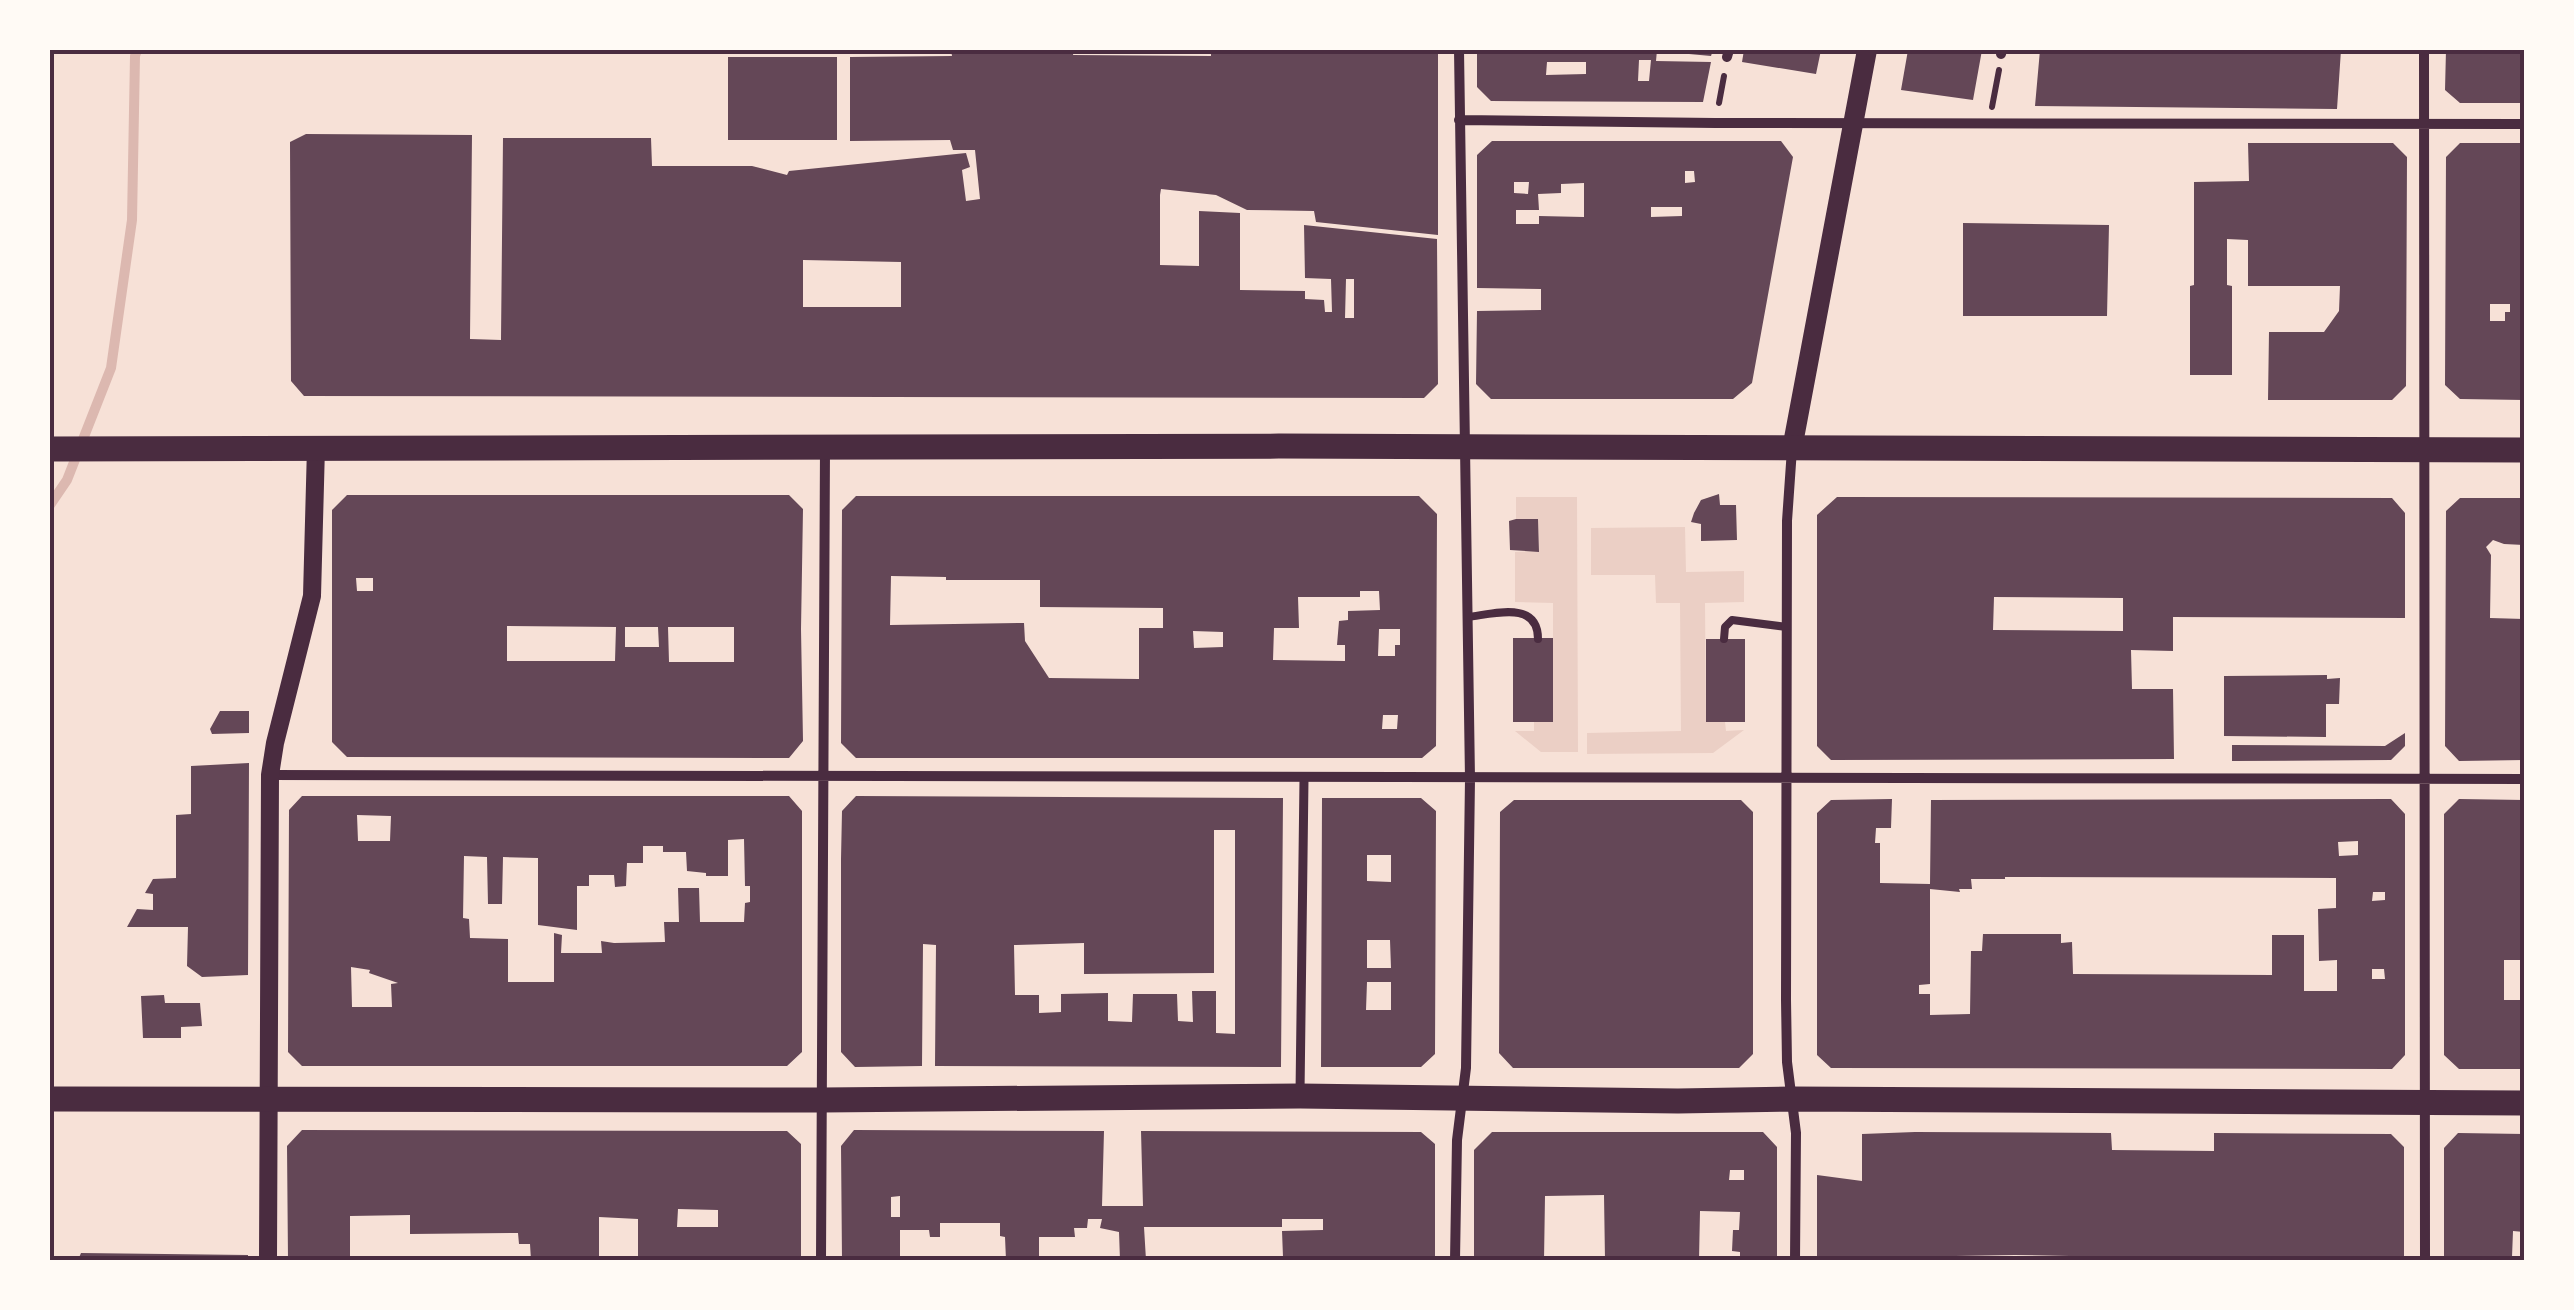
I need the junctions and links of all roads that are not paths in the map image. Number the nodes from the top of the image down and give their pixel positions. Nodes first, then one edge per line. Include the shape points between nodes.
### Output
1 (1459, 50) edge
2 (1867, 50) edge
3 (2424, 50) edge
4 (1459, 120) junction
5 (1854, 122) junction
6 (2424, 124) junction
7 (2524, 124) edge
8 (1464, 445) junction
9 (316, 447) junction
10 (824, 447) junction
11 (1792, 448) junction
12 (50, 449) edge
13 (2425, 450) junction
14 (2524, 450) edge
15 (1467, 616) junction
16 (1788, 627) junction
17 (1538, 638) dead end
18 (1724, 639) dead end
19 (270, 775) junction
20 (822, 776) junction
21 (1470, 778) junction
22 (2425, 778) junction
23 (1304, 779) junction
24 (1787, 779) junction
25 (2524, 779) edge
26 (1300, 1096) junction
27 (1462, 1098) junction
28 (50, 1100) edge
29 (268, 1100) junction
30 (822, 1100) junction
31 (1791, 1100) junction
32 (2424, 1103) junction
33 (2524, 1103) edge
34 (268, 1260) edge
35 (821, 1260) edge
36 (1456, 1260) edge
37 (1795, 1260) edge
38 (2424, 1260) edge

1 - 4 street
2 - 5 main road
3 - 6 street
4 - 5 street
4 - 8 street
5 - 6 street
5 - 11 main road
6 - 7 street
6 - 13 street
8 - 10 main road
8 - 11 main road
8 - 15 street
9 - 10 main road
9 - 12 main road
9 - 19 street via 312,596
10 - 20 street
11 - 13 main road
11 - 16 street
13 - 14 main road
13 - 22 street
15 - 17 lane via 1522,613 1538,625
15 - 21 street
16 - 18 lane via 1732,620
16 - 24 street
19 - 20 street
19 - 29 street
20 - 23 street
20 - 30 street
21 - 23 street
21 - 24 street
21 - 27 street
22 - 24 street
22 - 25 street
22 - 32 street
23 - 26 street
24 - 31 street
26 - 27 main road
26 - 30 main road
27 - 31 main road
27 - 36 street
28 - 29 main road
29 - 30 main road
29 - 34 street
30 - 35 street
31 - 32 main road
31 - 37 street
32 - 33 main road
32 - 38 street

